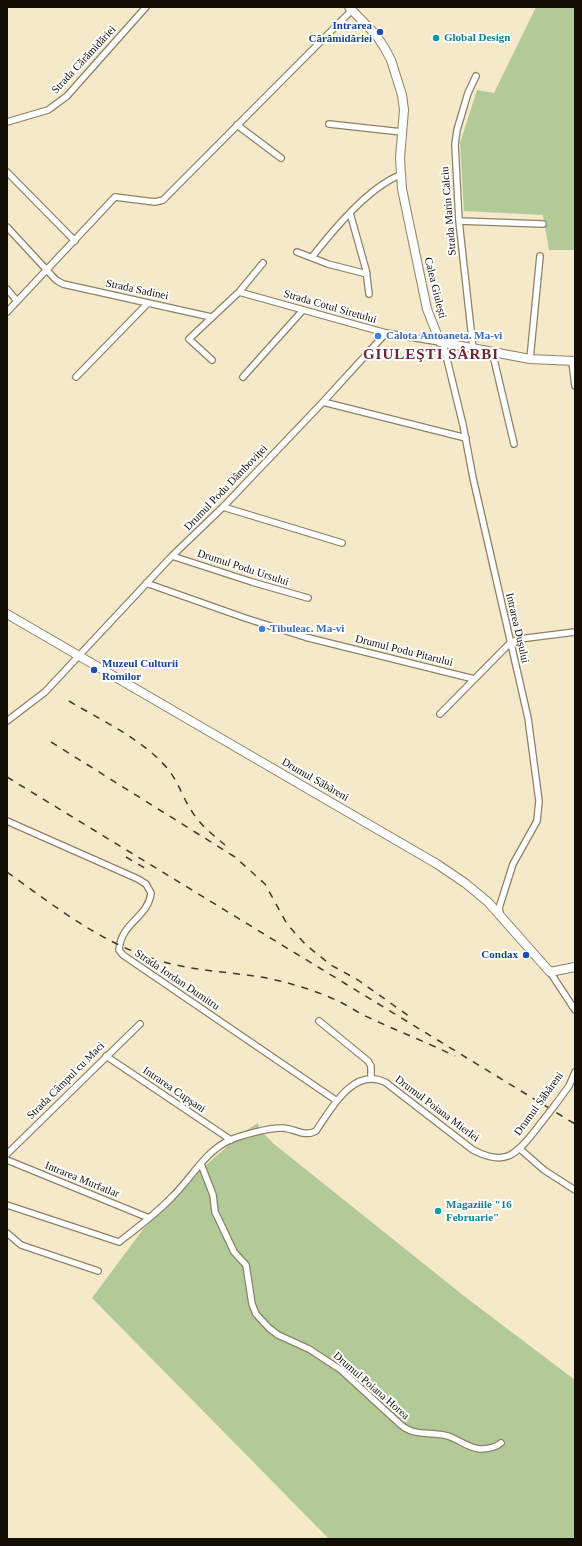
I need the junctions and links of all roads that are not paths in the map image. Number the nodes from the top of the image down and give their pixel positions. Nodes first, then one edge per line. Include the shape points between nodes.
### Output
1 (146, 7) edge
2 (350, 8) edge
3 (476, 76) dead end
4 (7, 122) edge
5 (329, 124) dead end
6 (237, 125) junction
7 (402, 132) junction
8 (281, 158) dead end
9 (7, 172) edge
10 (400, 174) junction
11 (350, 213) junction
12 (459, 221) junction
13 (543, 224) dead end
14 (7, 226) edge
15 (75, 241) junction
16 (297, 252) dead end
17 (540, 256) dead end
18 (312, 257) junction
19 (264, 263) dead end
20 (47, 270) junction
21 (367, 274) junction
22 (7, 289) edge
23 (239, 292) junction
24 (369, 294) dead end
25 (17, 301) junction
26 (148, 303) junction
27 (302, 310) junction
28 (7, 312) edge
29 (211, 317) junction
30 (386, 333) junction
31 (441, 342) junction
32 (473, 348) junction
33 (492, 351) junction
34 (530, 359) junction
35 (212, 360) dead end
36 (574, 362) edge
37 (76, 376) dead end
38 (243, 377) dead end
39 (575, 386) edge
40 (324, 402) junction
41 (466, 438) junction
42 (514, 444) dead end
43 (223, 507) junction
44 (342, 543) dead end
45 (172, 556) junction
46 (146, 583) junction
47 (308, 598) dead end
48 (7, 614) edge
49 (575, 632) edge
50 (510, 643) junction
51 (79, 656) junction
52 (474, 679) junction
53 (440, 714) dead end
54 (7, 721) edge
55 (7, 821) edge
56 (500, 913) junction
57 (575, 966) edge
58 (550, 972) junction
59 (575, 1010) edge
60 (320, 1021) dead end
61 (140, 1024) dead end
62 (106, 1056) junction
63 (575, 1072) edge
64 (371, 1078) junction
65 (337, 1101) junction
66 (230, 1140) junction
67 (520, 1149) junction
68 (7, 1154) edge
69 (7, 1160) edge
70 (201, 1164) junction
71 (575, 1190) edge
72 (7, 1205) edge
73 (150, 1218) junction
74 (7, 1234) edge
75 (98, 1271) dead end
76 (501, 1443) dead end

1 - 4 street, Strada Cărămidăriei via 67,96 48,110
2 - 6 street
2 - 7 main road, Calea Giulești via 376,35 391,60 404,102
3 - 12 street, Strada Marin Calciu via 468,93 455,145
5 - 7 street
6 - 8 street
6 - 15 street via 163,200 155,202 116,197
7 - 10 main road, Calea Giulești
9 - 15 street
10 - 11 street
10 - 31 main road, Calea Giulești via 427,309
11 - 18 street
11 - 21 street
12 - 13 street
12 - 32 street, Strada Marin Calciu
14 - 20 street, Strada Sadinei
15 - 20 street
16 - 18 street
17 - 34 street
18 - 21 street
19 - 23 street
20 - 25 street
20 - 26 street, Strada Sadinei via 63,284
21 - 24 street
22 - 25 street
23 - 27 street, Strada Cotul Siretului
23 - 29 street
25 - 28 street
26 - 29 street, Strada Sadinei
26 - 37 street
27 - 30 street, Strada Cotul Siretului
27 - 38 street
29 - 35 street via 189,339
30 - 31 street, Strada Cotul Siretului
30 - 40 street, Drumul Podu Dâmboviței
31 - 32 main road
31 - 41 street, Intrarea Dușului
32 - 33 main road
33 - 34 main road
33 - 42 street
34 - 36 main road
36 - 39 street
40 - 41 street
40 - 43 street, Drumul Podu Dâmboviței
41 - 50 street, Intrarea Dușului
43 - 44 street
43 - 45 street, Drumul Podu Dâmboviței
45 - 46 street, Drumul Podu Dâmboviței
45 - 47 street, Drumul Podu Ursului
46 - 51 street, Drumul Podu Dâmboviței
46 - 52 street, Drumul Podu Pitarului via 305,637
48 - 51 main road, Drumul Săbăreni
49 - 50 street via 520,639
50 - 52 street
50 - 56 street, Intrarea Dușului via 528,718 539,801 537,821 514,864 499,908
51 - 54 street, Drumul Podu Dâmboviței via 44,692
51 - 56 main road, Drumul Săbăreni via 438,864
52 - 53 street
55 - 65 street, Strada Iordan Dumitru via 146,884 151,893 149,902 123,934 119,950 122,955
56 - 58 main road, Drumul Săbăreni
57 - 58 main road
58 - 59 street, Drumul Săbăreni
60 - 64 street via 368,1061 371,1066
61 - 62 street, Strada Câmpul cu Maci
62 - 66 street, Intrarea Cupșani
62 - 68 street, Strada Câmpul cu Maci
63 - 67 street, Drumul Săbăreni, bridge via 555,1105
64 - 65 street via 354,1084
64 - 67 street, Drumul Poiana Mierlei via 385,1082 479,1153 505,1157
65 - 66 street via 312,1133 280,1128
66 - 70 street
67 - 71 street via 544,1170
69 - 73 street, Intrarea Murfatlar
70 - 73 street
70 - 76 street, Drumul Poiana Horea via 215,1212 234,1252 246,1265 256,1314 269,1328 336,1367 411,1432 449,1436 465,1445 480,1449
72 - 73 street via 119,1242
74 - 75 street via 21,1244

